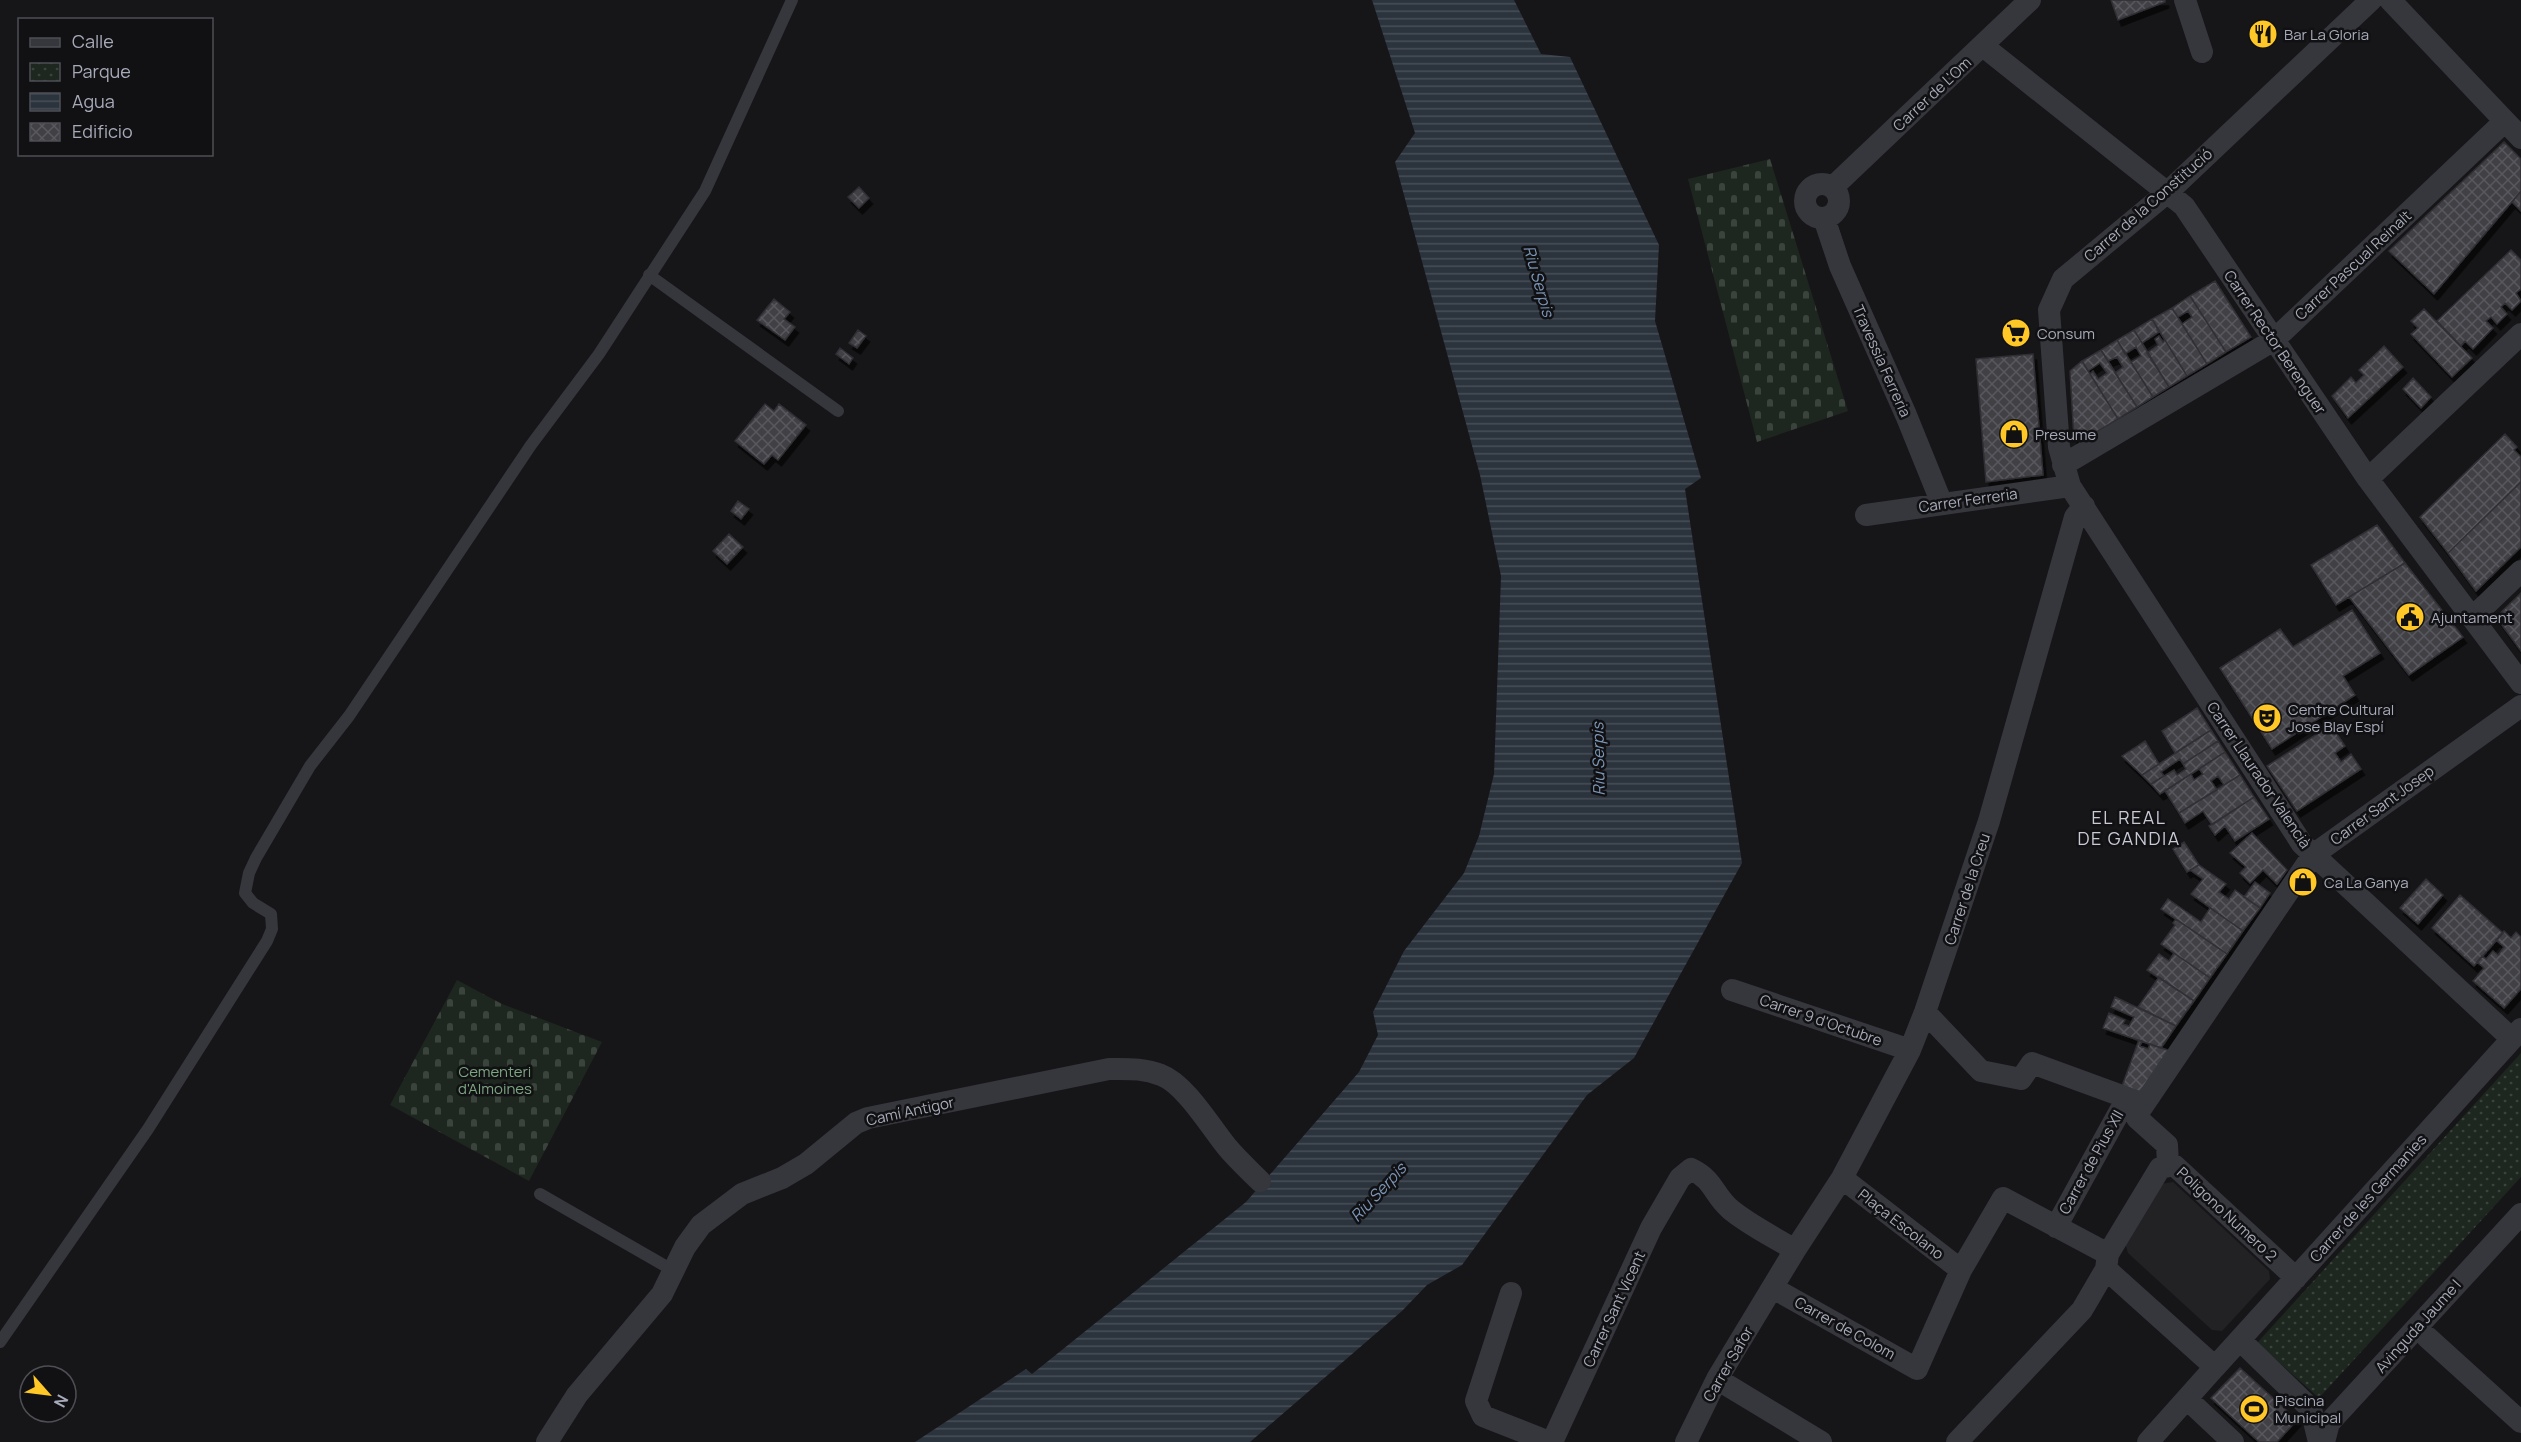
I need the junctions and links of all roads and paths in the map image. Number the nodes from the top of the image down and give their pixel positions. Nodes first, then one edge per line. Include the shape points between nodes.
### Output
1 (792, 0) edge
2 (2030, 0) edge
3 (2185, 0) edge
4 (2371, 0) edge
5 (2390, 0) edge
6 (1983, 46) junction
7 (2202, 52) dead end
8 (2505, 121) junction
9 (2521, 138) edge
10 (2169, 191) junction
11 (1824, 218) joint
12 (649, 275) junction
13 (2521, 334) edge
14 (2274, 340) junction
15 (838, 411) dead end
16 (2067, 476) junction
17 (2368, 479) junction
18 (1942, 504) junction
19 (2084, 506) junction
20 (1866, 515) dead end
21 (2521, 571) edge
22 (2472, 618) junction
23 (2521, 683) edge
24 (2521, 706) edge
25 (2313, 855) junction
26 (1732, 990) dead end
27 (1925, 1012) junction
28 (2516, 1034) edge
29 (1910, 1050) junction
30 (2135, 1101) junction
31 (2168, 1164) junction
32 (1842, 1178) junction
33 (1260, 1180) dead end
34 (540, 1194) dead end
35 (2521, 1214) edge
36 (2056, 1227) junction
37 (2521, 1237) edge
38 (1795, 1250) junction
39 (2107, 1261) junction
40 (1961, 1270) junction
41 (674, 1271) junction
42 (2296, 1278) junction
43 (1773, 1288) junction
44 (1511, 1293) dead end
45 (2427, 1337) junction
46 (2240, 1340) junction
47 (0, 1342) edge
48 (2215, 1368) junction
49 (1718, 1379) junction
50 (2187, 1399) junction
51 (2521, 1422) edge
52 (547, 1442) edge
53 (1551, 1442) edge
54 (1686, 1442) edge
55 (1821, 1442) edge
56 (1957, 1442) edge
57 (2148, 1442) edge
58 (2233, 1442) edge
59 (2319, 1442) edge
60 (2324, 1442) edge
61 (2331, 1442) edge

1 - 12 lane via 705,191
2 - 6 street, Carrer de L'Om
3 - 7 street
4 - 10 street, Carrer de la Constitució
5 - 8 street
6 - 10 street, Carrer Rector Berenguer
6 - 11 street, Carrer de L'Om via 1833,187 1840,199 1836,212
8 - 9 street
8 - 14 street, Carrer Pascual Reinalt
10 - 14 street, Carrer Rector Berenguer via 2184,206
10 - 16 street, Carrer de la Constitució via 2063,279 2049,310 2059,447
11 - 18 street, Travessia Ferreria via 1840,266
12 - 15 lane
12 - 47 lane via 599,354 531,445 357,704 310,766 256,858 246,883 248,898 271,914 273,929 267,941 148,1129
13 - 17 street
14 - 16 street, Carrer Pascual Reinalt
14 - 17 street, Carrer Rector Berenguer
16 - 18 street, Carrer Ferreria
16 - 19 street, Carrer Llaurador Valencià
17 - 22 street, Carrer Rector Berenguer
18 - 20 street, Carrer Ferreria
19 - 25 street, Carrer Llaurador Valencià via 2302,844
19 - 27 street, Carrer de la Creu via 2074,517 1989,821
21 - 22 street
22 - 23 street, Carrer Rector Berenguer
24 - 25 street, Carrer Sant Josep
25 - 28 street, Carrer Llaurador Valencià
25 - 30 street, Carrer Sant Josep
26 - 29 street, Carrer 9 d'Octubre
27 - 29 street, Carrer de la Creu
27 - 30 street via 1981,1071 2021,1079 2032,1063
28 - 42 street, Carrer de les Germanies
29 - 32 street, Carrer de la Creu
30 - 31 street via 2137,1118 2167,1145
30 - 36 street, Carrer de Pius XII
31 - 39 street, Poligono Numero 2 via 2160,1168
31 - 42 street, Poligono Numero 2 via 2174,1165
32 - 38 street, Carrer de la Creu
32 - 40 street, Plaça Escolano
33 - 41 street, Camí Antigor via 1170,1080 1137,1069 1109,1069 856,1123 806,1164 742,1194 712,1215 685,1247
34 - 41 lane
35 - 60 street, Avinguda Jaume I via 2329,1423
36 - 39 street
36 - 40 street via 2003,1198
37 - 45 street, Avinguda Jaume I
38 - 43 street, Carrer Safor
38 - 53 street, Carrer Sant Vicent via 1731,1210 1711,1183 1691,1169 1680,1178 1651,1228
39 - 48 street
39 - 56 street, Poligono Numero 2 via 2082,1310
40 - 43 street, Carrer de Colom via 1917,1369
41 - 52 street, Camí Antigor via 662,1294 577,1395
42 - 46 street, Carrer de les Germanies
43 - 49 street, Carrer Safor
44 - 53 street via 1476,1401 1483,1416
45 - 51 street
45 - 61 street, Avinguda Jaume I
46 - 48 street, Carrer de les Germanies
46 - 59 street via 2311,1409
48 - 50 street, Carrer de les Germanies
49 - 54 street, Carrer Safor
49 - 55 street
50 - 57 street, Carrer de les Germanies
50 - 58 street

